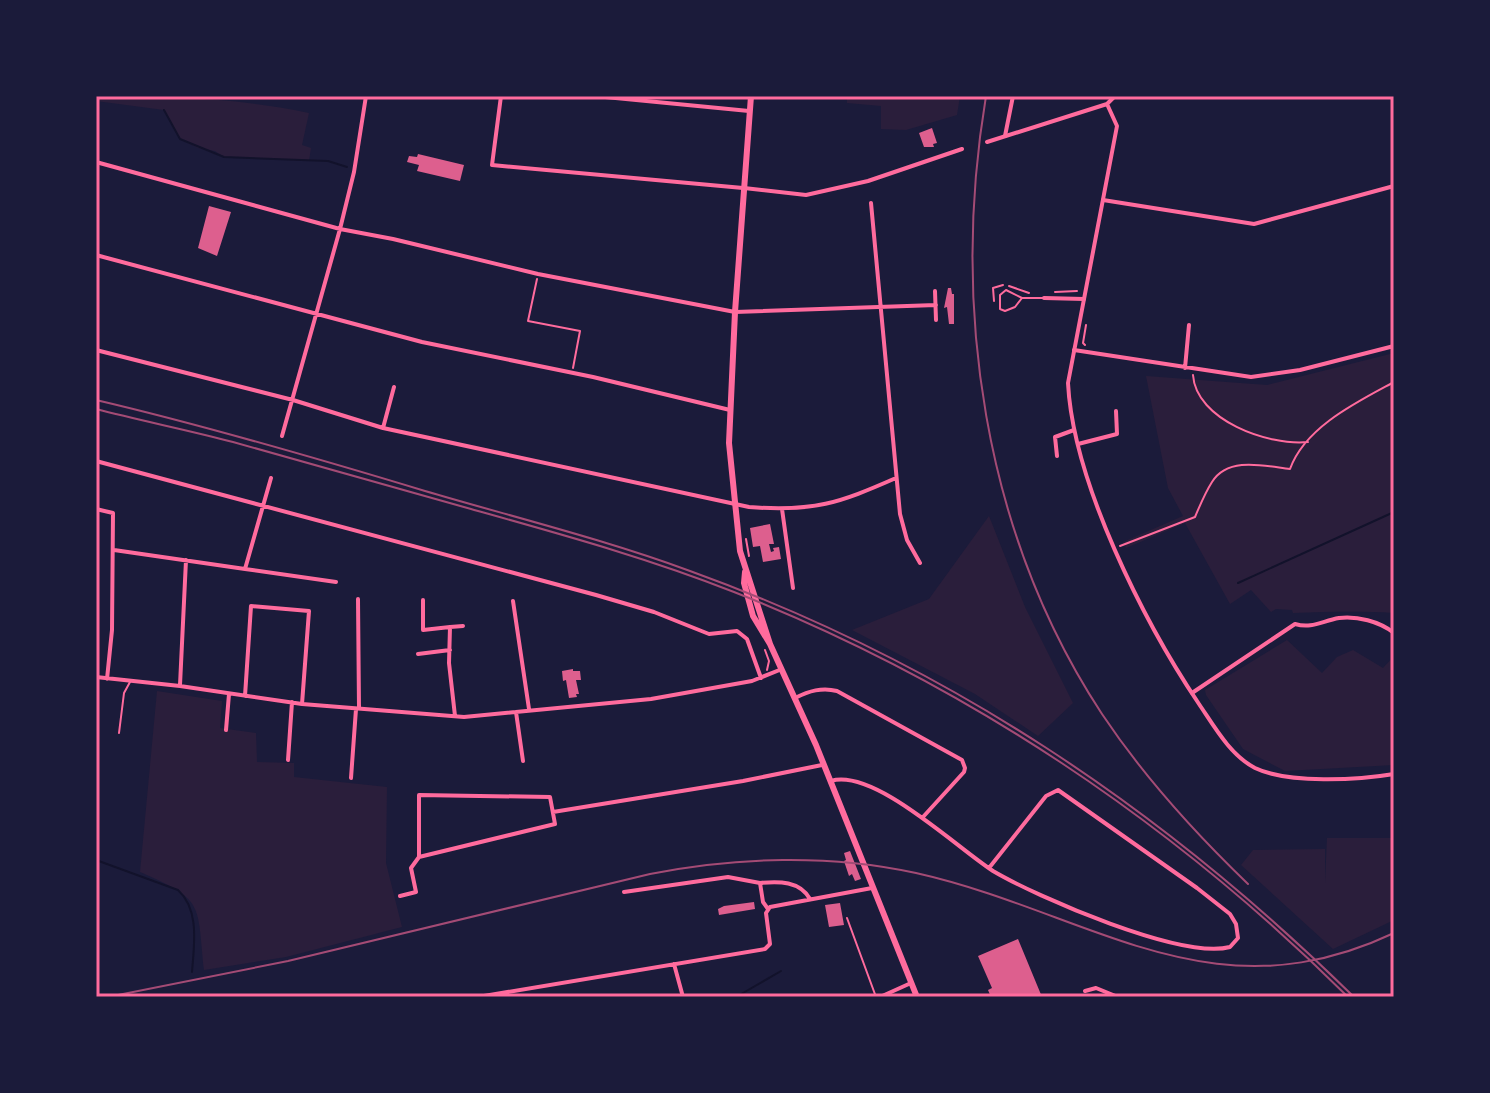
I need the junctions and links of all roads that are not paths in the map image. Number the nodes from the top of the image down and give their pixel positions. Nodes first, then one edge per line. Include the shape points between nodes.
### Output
1 (366, 96) edge
2 (501, 96) edge
3 (595, 96) edge
4 (751, 96) edge
5 (1013, 96) edge
6 (1115, 96) edge
7 (1107, 104) junction
8 (749, 111) junction
9 (1005, 136) junction
10 (987, 142) dead end
11 (962, 149) dead end
12 (96, 162) edge
13 (1394, 186) edge
14 (744, 188) junction
15 (1103, 200) junction
16 (871, 203) dead end
17 (340, 229) junction
18 (96, 255) edge
19 (935, 291) dead end
20 (1045, 295) joint
21 (1022, 298) junction
22 (1084, 299) junction
23 (936, 305) junction
24 (881, 307) junction
25 (735, 312) junction
26 (314, 315) junction
27 (936, 320) dead end
28 (1189, 325) dead end
29 (1394, 346) edge
30 (96, 350) edge
31 (1073, 350) junction
32 (1185, 368) junction
33 (394, 387) dead end
34 (293, 400) junction
35 (730, 410) junction
36 (1116, 411) dead end
37 (383, 428) junction
38 (1074, 430) junction
39 (282, 436) dead end
40 (1078, 444) junction
41 (1057, 456) dead end
42 (96, 461) edge
43 (271, 478) dead end
44 (896, 478) junction
45 (734, 502) junction
46 (264, 506) junction
47 (96, 509) edge
48 (782, 509) junction
49 (114, 550) junction
50 (186, 560) junction
51 (920, 563) dead end
52 (245, 569) junction
53 (336, 582) dead end
54 (793, 588) dead end
55 (358, 599) dead end
56 (423, 600) dead end
57 (513, 601) dead end
58 (463, 626) dead end
59 (450, 627) junction
60 (1394, 633) edge
61 (450, 650) junction
62 (418, 654) dead end
63 (782, 669) junction
64 (96, 677) edge
65 (761, 678) junction
66 (107, 679) junction
67 (131, 681) junction
68 (180, 686) junction
69 (1192, 693) junction
70 (229, 694) junction
71 (245, 696) junction
72 (795, 698) junction
73 (292, 702) junction
74 (302, 704) junction
75 (357, 708) junction
76 (529, 709) junction
77 (516, 711) junction
78 (455, 716) junction
79 (226, 730) dead end
80 (119, 733) dead end
81 (288, 760) dead end
82 (523, 761) dead end
83 (823, 764) junction
84 (1394, 774) edge
85 (351, 778) dead end
86 (831, 781) junction
87 (553, 812) junction
88 (923, 817) junction
89 (419, 857) junction
90 (989, 868) junction
91 (760, 883) junction
92 (872, 888) junction
93 (624, 892) dead end
94 (400, 896) dead end
95 (810, 899) junction
96 (768, 909) junction
97 (847, 918) dead end
98 (674, 964) junction
99 (911, 983) junction
100 (1085, 991) dead end
101 (509, 994) edge
102 (478, 997) edge
103 (683, 997) edge
104 (878, 997) edge
105 (917, 997) edge
106 (1118, 997) edge

1 - 17 street
2 - 14 street via 492,165
3 - 8 street
4 - 8 main road
5 - 9 street
6 - 7 street
7 - 9 street
7 - 15 street via 1117,126
8 - 14 main road
9 - 10 street
11 - 14 street via 868,181 806,195
12 - 17 street
13 - 15 street via 1254,224
14 - 25 main road
15 - 22 street
16 - 24 street
17 - 25 street
17 - 26 street
18 - 26 street
19 - 23 street
20 - 21 lane
20 - 22 street
21 - 21 lane via 1011,310 1000,309 1003,291
22 - 31 street
23 - 24 street
23 - 27 street
24 - 25 street
24 - 44 street
25 - 35 main road
26 - 34 street
26 - 35 street
28 - 32 street
29 - 32 street via 1261,376
30 - 34 street
31 - 32 street
31 - 38 street via 1068,383
33 - 37 street
34 - 37 street
34 - 39 street
35 - 45 main road
36 - 40 street via 1117,434
37 - 45 street
38 - 40 street
38 - 41 street via 1055,437
40 - 69 street via 1115,548
42 - 46 street
43 - 46 street
44 - 48 street via 832,504
44 - 51 street via 907,540
45 - 48 street
45 - 63 main road via 753,616
46 - 52 street
46 - 65 street via 632,605 709,634 737,631 747,639
47 - 49 street via 113,513
48 - 54 street
49 - 50 street
49 - 66 street
50 - 52 street
50 - 68 street
52 - 53 street
55 - 75 street
56 - 59 street via 423,630
57 - 76 street
58 - 59 street
59 - 61 street
60 - 69 street via 1360,618 1295,624
61 - 62 street
61 - 78 street
63 - 65 street
63 - 72 main road
64 - 66 street
65 - 76 street via 651,699
66 - 67 street
67 - 68 street
67 - 80 lane via 124,693
68 - 70 street
69 - 84 street via 1227,744 1254,768 1300,777
70 - 71 street
70 - 79 street
71 - 73 street
71 - 74 street via 251,606 309,611
72 - 83 main road
72 - 88 street via 816,690 837,691 962,760 964,772
73 - 74 street
73 - 81 street
74 - 75 street
75 - 78 street
75 - 85 street
76 - 77 street
77 - 78 street
77 - 82 street
83 - 86 main road
83 - 87 street
86 - 88 street via 844,779 869,787
86 - 92 main road
87 - 89 street via 555,824
87 - 89 street via 550,797 419,795
88 - 90 street
89 - 94 street via 411,868 416,892
90 - 90 street via 1017,885 1148,937 1214,949 1230,947 1238,938 1230,914 1058,790 1046,796
91 - 93 street via 728,877
91 - 95 street via 788,884
91 - 96 street
92 - 95 street
92 - 99 main road
95 - 96 street
96 - 98 street via 767,947
97 - 104 lane
98 - 101 street
98 - 103 street
99 - 104 street
99 - 105 main road
100 - 106 street via 1096,988
101 - 102 street

